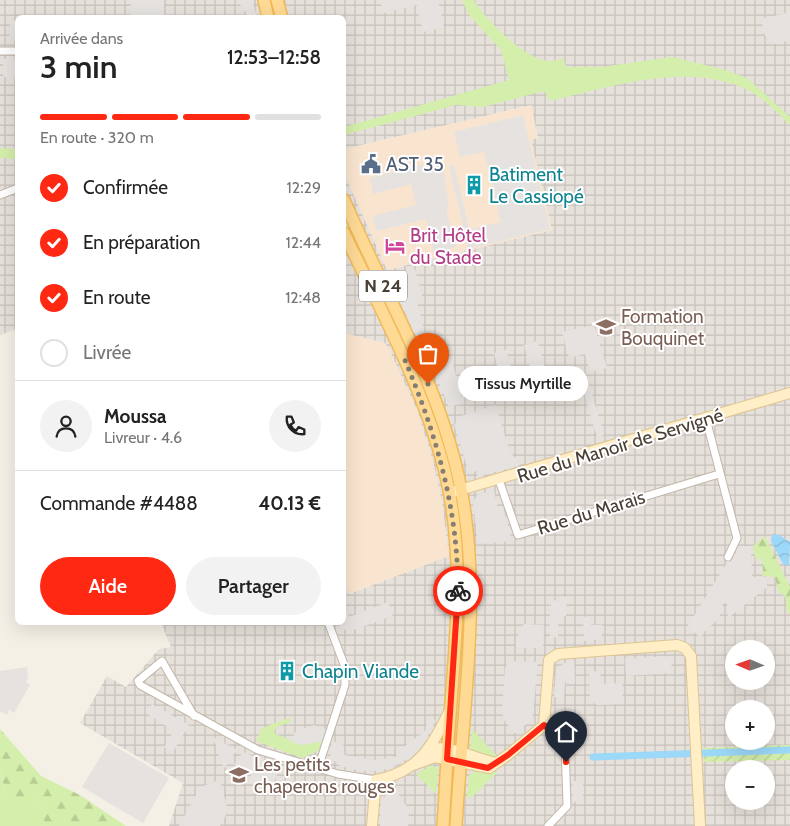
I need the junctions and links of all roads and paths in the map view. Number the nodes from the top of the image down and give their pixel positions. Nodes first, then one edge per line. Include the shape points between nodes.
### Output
1 (264, 0) edge
2 (277, 0) edge
3 (267, 15) edge
4 (281, 15) edge
5 (0, 51) edge
6 (15, 51) edge
7 (15, 189) edge
8 (0, 195) edge
9 (346, 209) edge
10 (349, 222) edge
11 (346, 237) edge
12 (410, 357) junction
13 (790, 393) edge
14 (706, 419) junction
15 (719, 474) junction
16 (500, 480) junction
17 (462, 490) junction
18 (449, 493) junction
19 (728, 557) dead end
20 (464, 613) junction
21 (329, 625) edge
22 (451, 707) junction
23 (194, 716) junction
24 (544, 725) junction
25 (429, 749) junction
26 (447, 753) junction
27 (460, 757) junction
28 (410, 766) junction
29 (318, 768) junction
30 (376, 780) junction
31 (372, 826) edge
32 (443, 826) edge
33 (456, 826) edge
34 (548, 826) edge
35 (700, 826) edge

1 - 3 main road
2 - 4 main road
5 - 6 street
7 - 8 street
9 - 10 main road, N 24
10 - 12 main road, N 24
11 - 12 main road, N 24
12 - 17 main road, N 24 via 443,422
12 - 18 main road, N 24
13 - 14 street, Rue du Manoir de Servigné
14 - 15 street
14 - 16 street, Rue du Manoir de Servigné
15 - 16 street, Rue du Marais via 518,534
15 - 19 street via 737,538
16 - 17 street, Rue du Manoir de Servigné
17 - 18 street, Rue du Manoir de Servigné
17 - 20 main road, N 24 via 469,546
18 - 20 main road, N 24
20 - 22 main road, N 24
20 - 27 main road, N 24
21 - 29 street via 345,668 345,685
22 - 25 street
22 - 26 main road, N 24
23 - 23 street via 162,661 138,681 140,685
23 - 29 street via 258,750
24 - 27 street via 488,768
24 - 34 street via 565,744 567,778 566,806
24 - 35 street via 549,660 553,657 577,652 685,648 692,656
25 - 26 street
25 - 28 street
26 - 27 street
26 - 28 street
26 - 32 main road, N 24
27 - 33 main road, N 24
28 - 30 street
29 - 30 street
30 - 31 street

